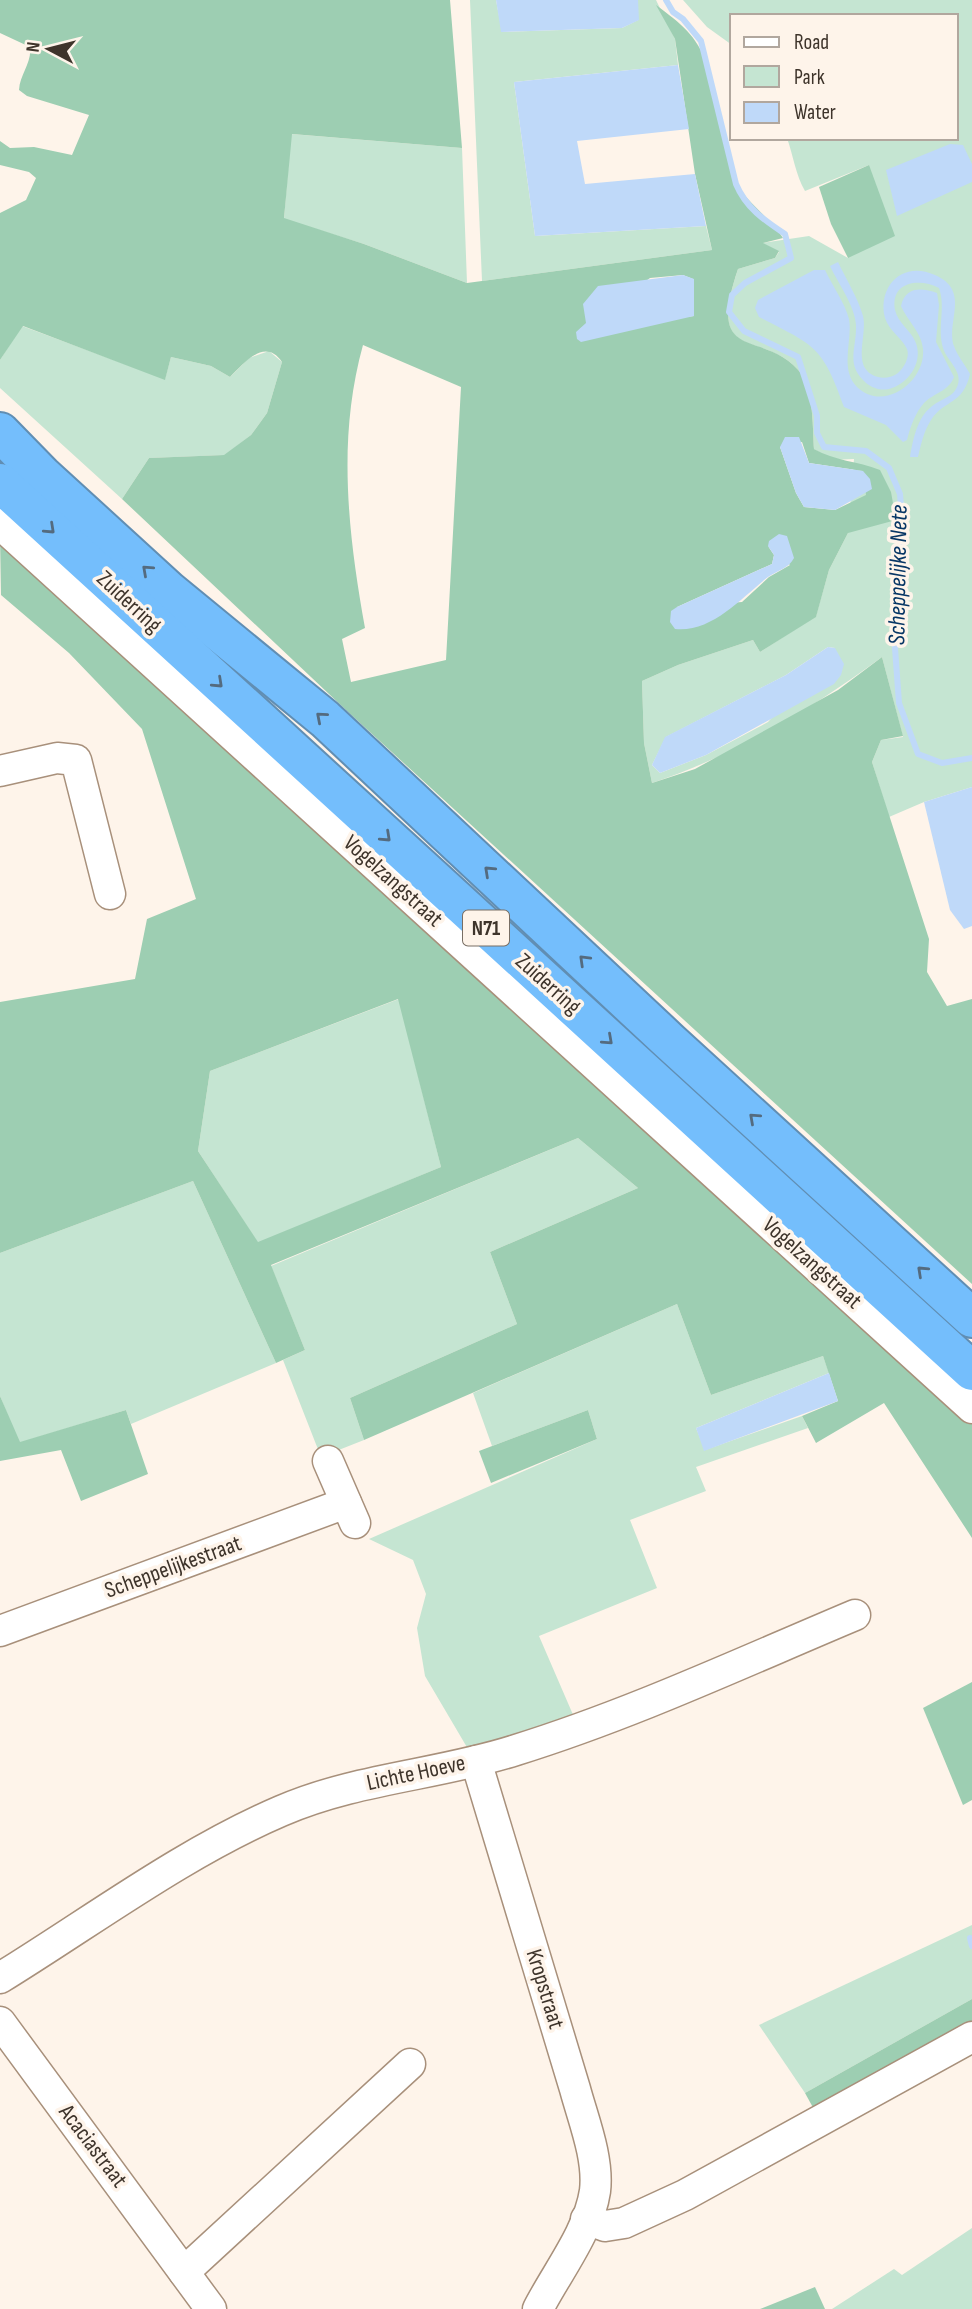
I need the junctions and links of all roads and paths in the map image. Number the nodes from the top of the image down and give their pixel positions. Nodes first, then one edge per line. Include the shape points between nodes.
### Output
1 (0, 432) edge
2 (0, 483) edge
3 (0, 524) edge
4 (0, 771) edge
5 (110, 894) dead end
6 (972, 1318) edge
7 (972, 1371) edge
8 (972, 1408) edge
9 (328, 1461) dead end
10 (855, 1615) dead end
11 (0, 1631) edge
12 (476, 1761) junction
13 (0, 1978) edge
14 (0, 2022) edge
15 (972, 2037) edge
16 (410, 2064) dead end
17 (586, 2219) junction
18 (184, 2272) junction
19 (211, 2309) edge
20 (538, 2309) edge

6 -> 1 highway, Zuiderring / N71 via 325,719 169,591
2 -> 7 highway, Zuiderring / N71
3 - 8 street, Vogelzangstraat
4 - 5 street via 57,758 76,760
9 - 11 street, Scheppelijkestraat via 350,1513
10 - 12 street, Lichte Hoeve via 562,1734
12 - 13 street, Lichte Hoeve via 365,1783 247,1826
12 - 17 street, Kropstraat via 589,2141 595,2191
14 - 18 street, Acaciastraat
15 - 17 street via 685,2195 624,2223 605,2226
16 - 18 street
17 - 20 street, Kropstraat
18 - 19 street, Acaciastraat

